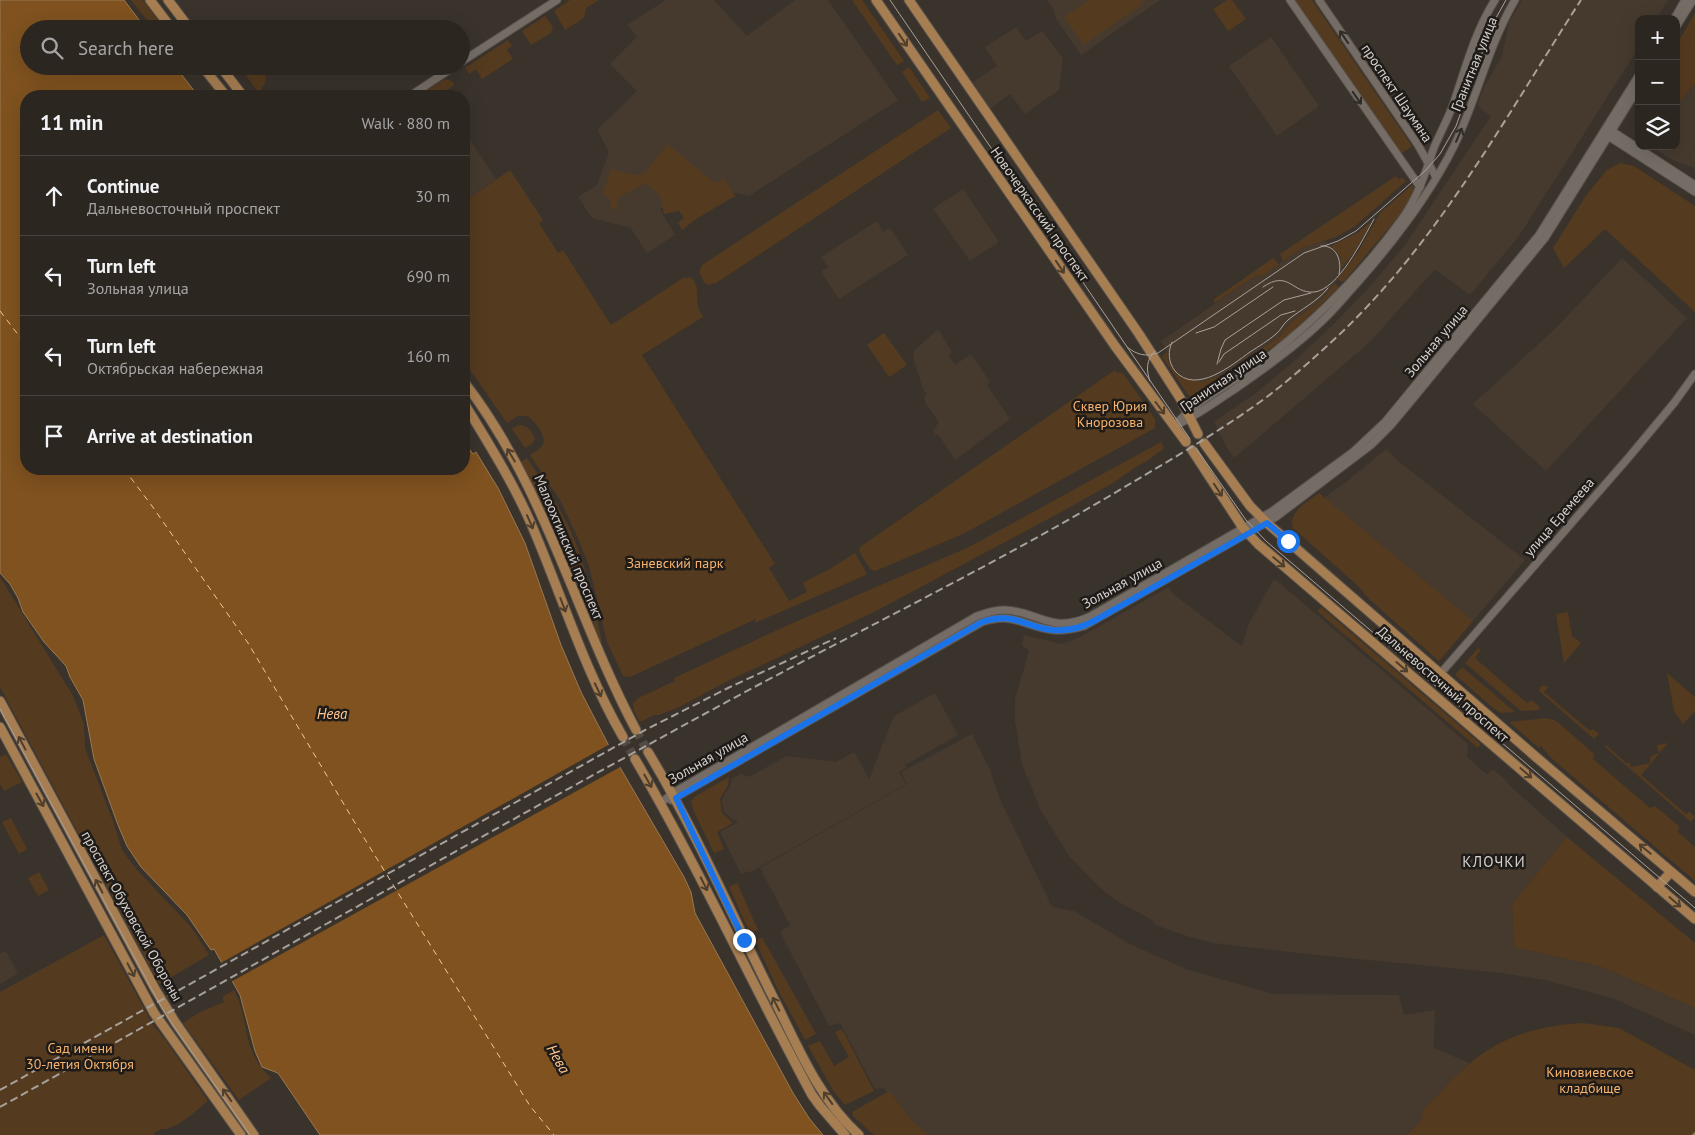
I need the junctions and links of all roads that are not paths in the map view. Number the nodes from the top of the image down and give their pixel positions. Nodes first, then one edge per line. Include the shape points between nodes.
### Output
1 (150, 0) edge
2 (168, 0) edge
3 (557, 0) edge
4 (876, 0) edge
5 (909, 0) edge
6 (1290, 0) edge
7 (1319, 0) edge
8 (1495, 0) edge
9 (1516, 0) edge
10 (1685, 0) edge
11 (1693, 0) edge
12 (1676, 15) edge
13 (165, 20) edge
14 (183, 20) edge
15 (1680, 21) edge
16 (470, 56) edge
17 (209, 75) edge
18 (227, 75) edge
19 (442, 75) edge
20 (1635, 82) edge
21 (221, 90) edge
22 (238, 90) edge
23 (419, 90) edge
24 (1635, 93) edge
25 (1608, 132) junction
26 (1428, 165) junction
27 (1408, 171) junction
28 (1424, 176) junction
29 (1436, 177) junction
30 (1695, 185) edge
31 (1420, 187) junction
32 (1695, 192) edge
33 (1695, 374) edge
34 (470, 390) edge
35 (470, 413) edge
36 (1189, 416) junction
37 (1174, 426) junction
38 (1198, 434) dead end
39 (1186, 442) dead end
40 (1204, 444) dead end
41 (1193, 452) dead end
42 (1264, 520) junction
43 (1246, 531) junction
44 (1440, 674) junction
45 (0, 701) edge
46 (0, 727) edge
47 (636, 730) tunnel mouth
48 (623, 737) tunnel mouth
49 (648, 752) tunnel mouth
50 (635, 759) tunnel mouth
51 (674, 796) junction
52 (661, 803) junction
53 (1671, 872) junction
54 (1657, 887) junction
55 (1695, 892) edge
56 (1695, 919) edge
57 (241, 1135) edge
58 (254, 1135) edge
59 (845, 1135) edge
60 (860, 1135) edge

1 - 13 main road
2 - 14 main road
3 - 16 street
4 -> 37 main road, Новочеркасский проспект
5 - 36 main road, Новочеркасский проспект via 1139,334
6 -> 27 street
26 -> 7 street, проспект Шаумяна via 1418,145
8 - 26 street, Гранитная улица via 1481,24
29 -> 9 street, Гранитная улица via 1457,138 1504,20
10 - 12 street
11 - 15 street
17 - 21 main road
18 - 22 main road
19 - 23 street
20 - 25 street, Зольная улица
24 - 25 street, Зольная улица
25 - 30 street
25 - 32 street
25 - 42 street, Зольная улица via 1540,244 1391,426 1357,457
26 - 28 street, Гранитная улица
26 - 29 street, проспект Шаумяна
27 - 28 street
27 - 31 street
28 - 29 street
28 - 31 street, Гранитная улица
29 - 36 street, Гранитная улица via 1406,224 1322,321 1262,370
31 - 36 street, Гранитная улица via 1401,220 1318,316
33 - 44 street, улица Еремеева via 1629,457
47 -> 34 main road, Малоохтинский проспект via 605,669 541,512 515,460
35 -> 48 main road, Малоохтинский проспект via 528,518 591,676
36 - 37 street, Гранитная улица
36 - 38 main road, Новочеркасский проспект
37 - 39 main road, Новочеркасский проспект
40 - 42 main road, Дальневосточный проспект
41 -> 43 main road, Дальневосточный проспект
42 - 43 street, Зольная улица
42 - 44 main road, Дальневосточный проспект
43 - 51 street, Зольная улица via 1082,620 1053,623 1006,610 977,616
43 -> 54 main road, Дальневосточный проспект
53 -> 44 main road, Дальневосточный проспект
58 -> 45 main road, проспект Обуховской Обороны via 155,989
46 -> 57 main road, проспект Обуховской Обороны via 154,1012
49 - 51 main road
50 -> 52 main road
51 - 52 street, Зольная улица
60 -> 51 main road via 824,1093 796,1044
52 -> 59 main road via 812,1095
53 - 54 main road
53 - 55 main road, Дальневосточный проспект
54 -> 56 main road, Дальневосточный проспект

